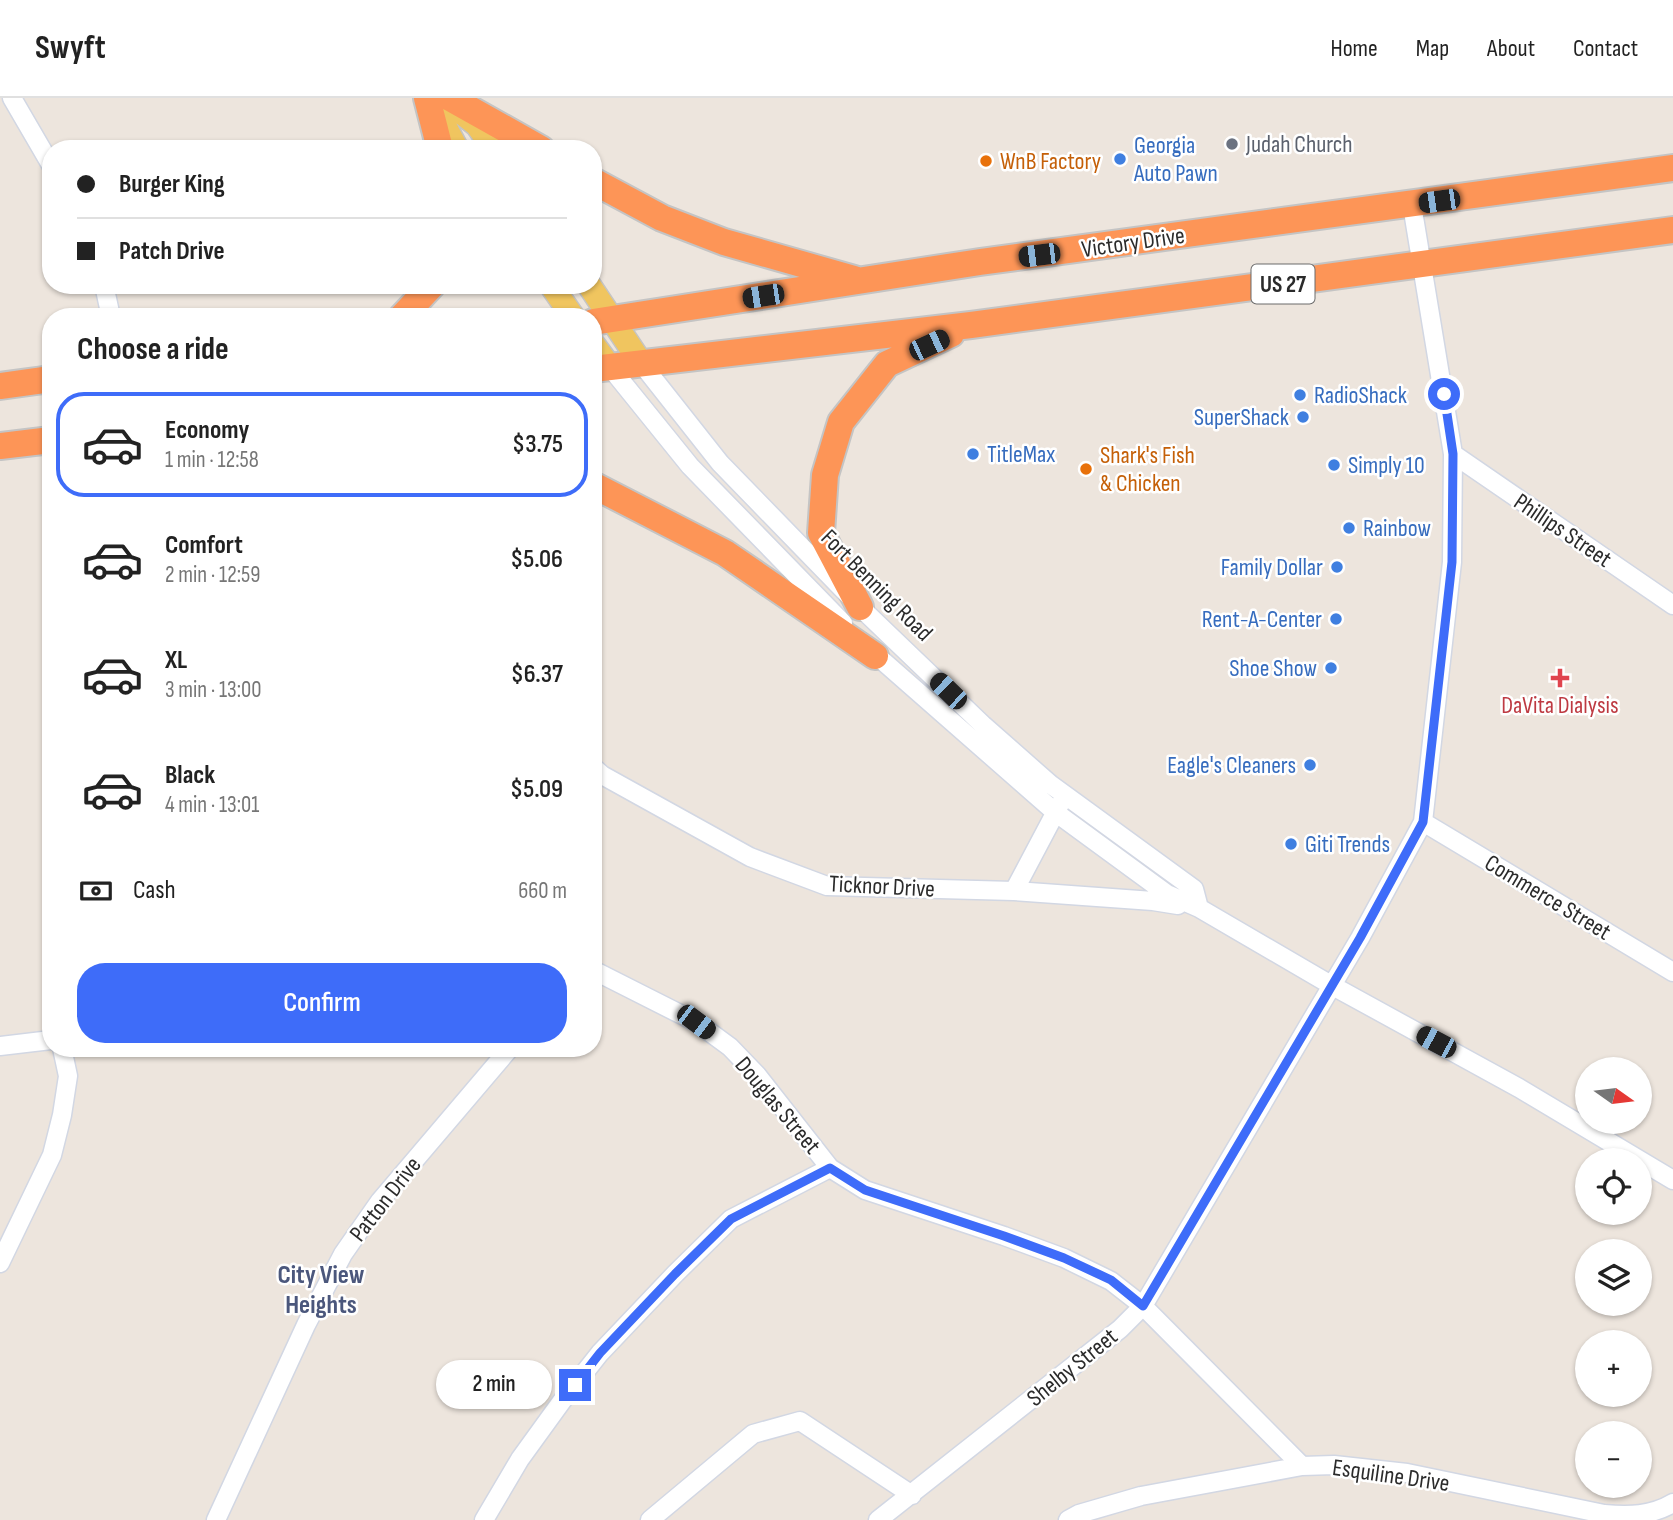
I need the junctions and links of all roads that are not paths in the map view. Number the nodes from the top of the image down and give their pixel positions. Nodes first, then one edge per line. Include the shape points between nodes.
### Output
1 (12, 98) edge
2 (429, 98) edge
3 (443, 98) edge
4 (450, 98) edge
5 (438, 140) edge
6 (452, 140) edge
7 (488, 140) edge
8 (525, 140) edge
9 (42, 150) edge
10 (1673, 168) edge
11 (602, 186) edge
12 (1412, 205) junction
13 (1673, 230) edge
14 (1423, 265) junction
15 (863, 281) junction
16 (424, 294) edge
17 (410, 308) edge
18 (603, 320) edge
19 (971, 325) junction
20 (641, 363) junction
21 (602, 368) edge
22 (42, 380) edge
23 (0, 386) edge
24 (42, 441) edge
25 (0, 446) edge
26 (1453, 454) junction
27 (602, 490) edge
28 (1673, 605) edge
29 (860, 607) junction
30 (875, 656) junction
31 (602, 775) edge
32 (1066, 795) junction
33 (1055, 812) junction
34 (1423, 822) junction
35 (1014, 891) junction
36 (1199, 908) junction
37 (1673, 972) edge
38 (602, 975) edge
39 (1331, 985) junction
40 (42, 1041) edge
41 (0, 1046) edge
42 (64, 1057) edge
43 (502, 1057) edge
44 (830, 1168) junction
45 (1673, 1180) edge
46 (0, 1263) edge
47 (1143, 1306) junction
48 (1302, 1466) junction
49 (912, 1494) junction
50 (1673, 1503) edge
51 (216, 1520) edge
52 (484, 1520) edge
53 (650, 1520) edge
54 (878, 1520) edge
55 (1068, 1520) edge

1 - 9 street
2 - 5 highway
2 - 6 main road
3 - 7 main road via 477,125
4 - 8 highway
10 - 12 highway, Victory Drive
11 - 15 highway via 662,218 724,242
12 - 14 street, Shelby Street
12 - 15 highway, Victory Drive
13 - 14 highway, US 27
14 - 19 highway, US 27
14 - 26 street, Shelby Street
15 - 18 highway, Victory Drive
16 - 17 highway
18 - 20 main road, Fort Benning Road
19 - 20 highway, US 27
19 - 29 highway via 887,365 841,422 825,475 821,533
20 - 21 highway, US 27
20 - 29 street, Fort Benning Road via 720,463
21 - 30 street, Fort Benning Road via 690,466
22 - 23 highway
24 - 25 highway
26 - 28 street, Phillips Street
26 - 34 street, Shelby Street via 1452,562
27 - 30 highway via 725,553
29 - 32 street, Fort Benning Road via 983,725
30 - 33 street, Fort Benning Road
31 - 35 street, Ticknor Drive via 750,857 827,886
32 - 33 street
32 - 36 street, Fort Benning Road via 1194,889
33 - 35 street
33 - 36 street, Fort Benning Road via 1167,894
34 - 37 street, Commerce Street
34 - 39 street, Shelby Street
35 - 36 street, Ticknor Drive
36 - 39 street, Fort Benning Road
38 - 44 street, Douglas Street via 696,1022 730,1047 757,1074
39 - 45 street, Fort Benning Road via 1519,1088
39 - 47 street, Shelby Street
40 - 41 street
42 - 46 street via 68,1076 52,1155
43 - 51 street, Patton Drive via 380,1200 343,1254
44 - 47 street, Douglas Street via 865,1190 1064,1258 1111,1280
44 - 52 street via 731,1219 675,1274 600,1353 562,1401
47 - 48 street, Douglas Street
47 - 49 street, Shelby Street
48 - 50 street, Esquiline Drive via 1407,1473 1604,1514 1633,1516
48 - 55 street, Esquiline Drive via 1141,1496
49 - 53 street via 800,1421 753,1434
49 - 54 street, Shelby Street

